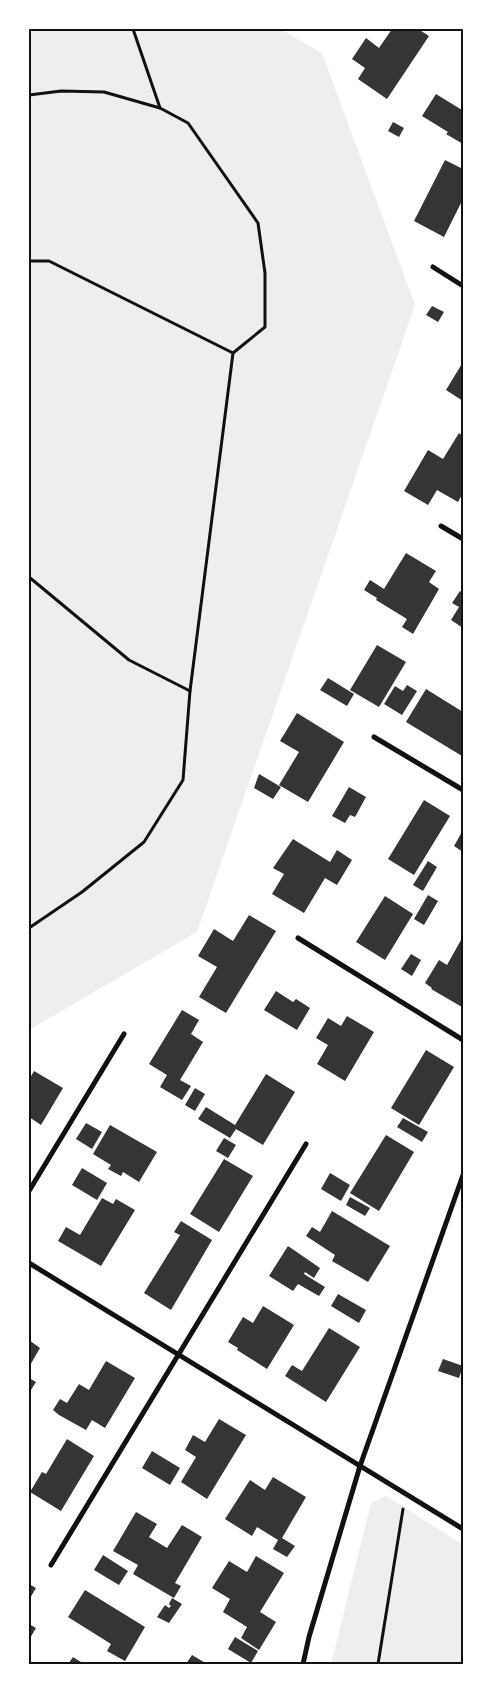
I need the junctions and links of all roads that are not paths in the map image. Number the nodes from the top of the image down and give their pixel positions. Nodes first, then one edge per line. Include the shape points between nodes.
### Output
1 (433, 267) dead end
2 (463, 286) edge
3 (441, 526) dead end
4 (463, 539) edge
5 (374, 737) dead end
6 (463, 790) edge
7 (298, 938) dead end
8 (124, 1034) dead end
9 (463, 1040) edge
10 (306, 1144) dead end
11 (463, 1175) edge
12 (29, 1191) edge
13 (29, 1263) edge
14 (179, 1355) junction
15 (360, 1466) junction
16 (463, 1528) edge
17 (51, 1565) dead end
18 (303, 1664) edge

1 - 2 street
3 - 4 street
5 - 6 street
7 - 9 street
8 - 12 street
10 - 14 street
11 - 15 street
13 - 14 street
14 - 15 street
14 - 17 street
15 - 16 street
15 - 18 street

